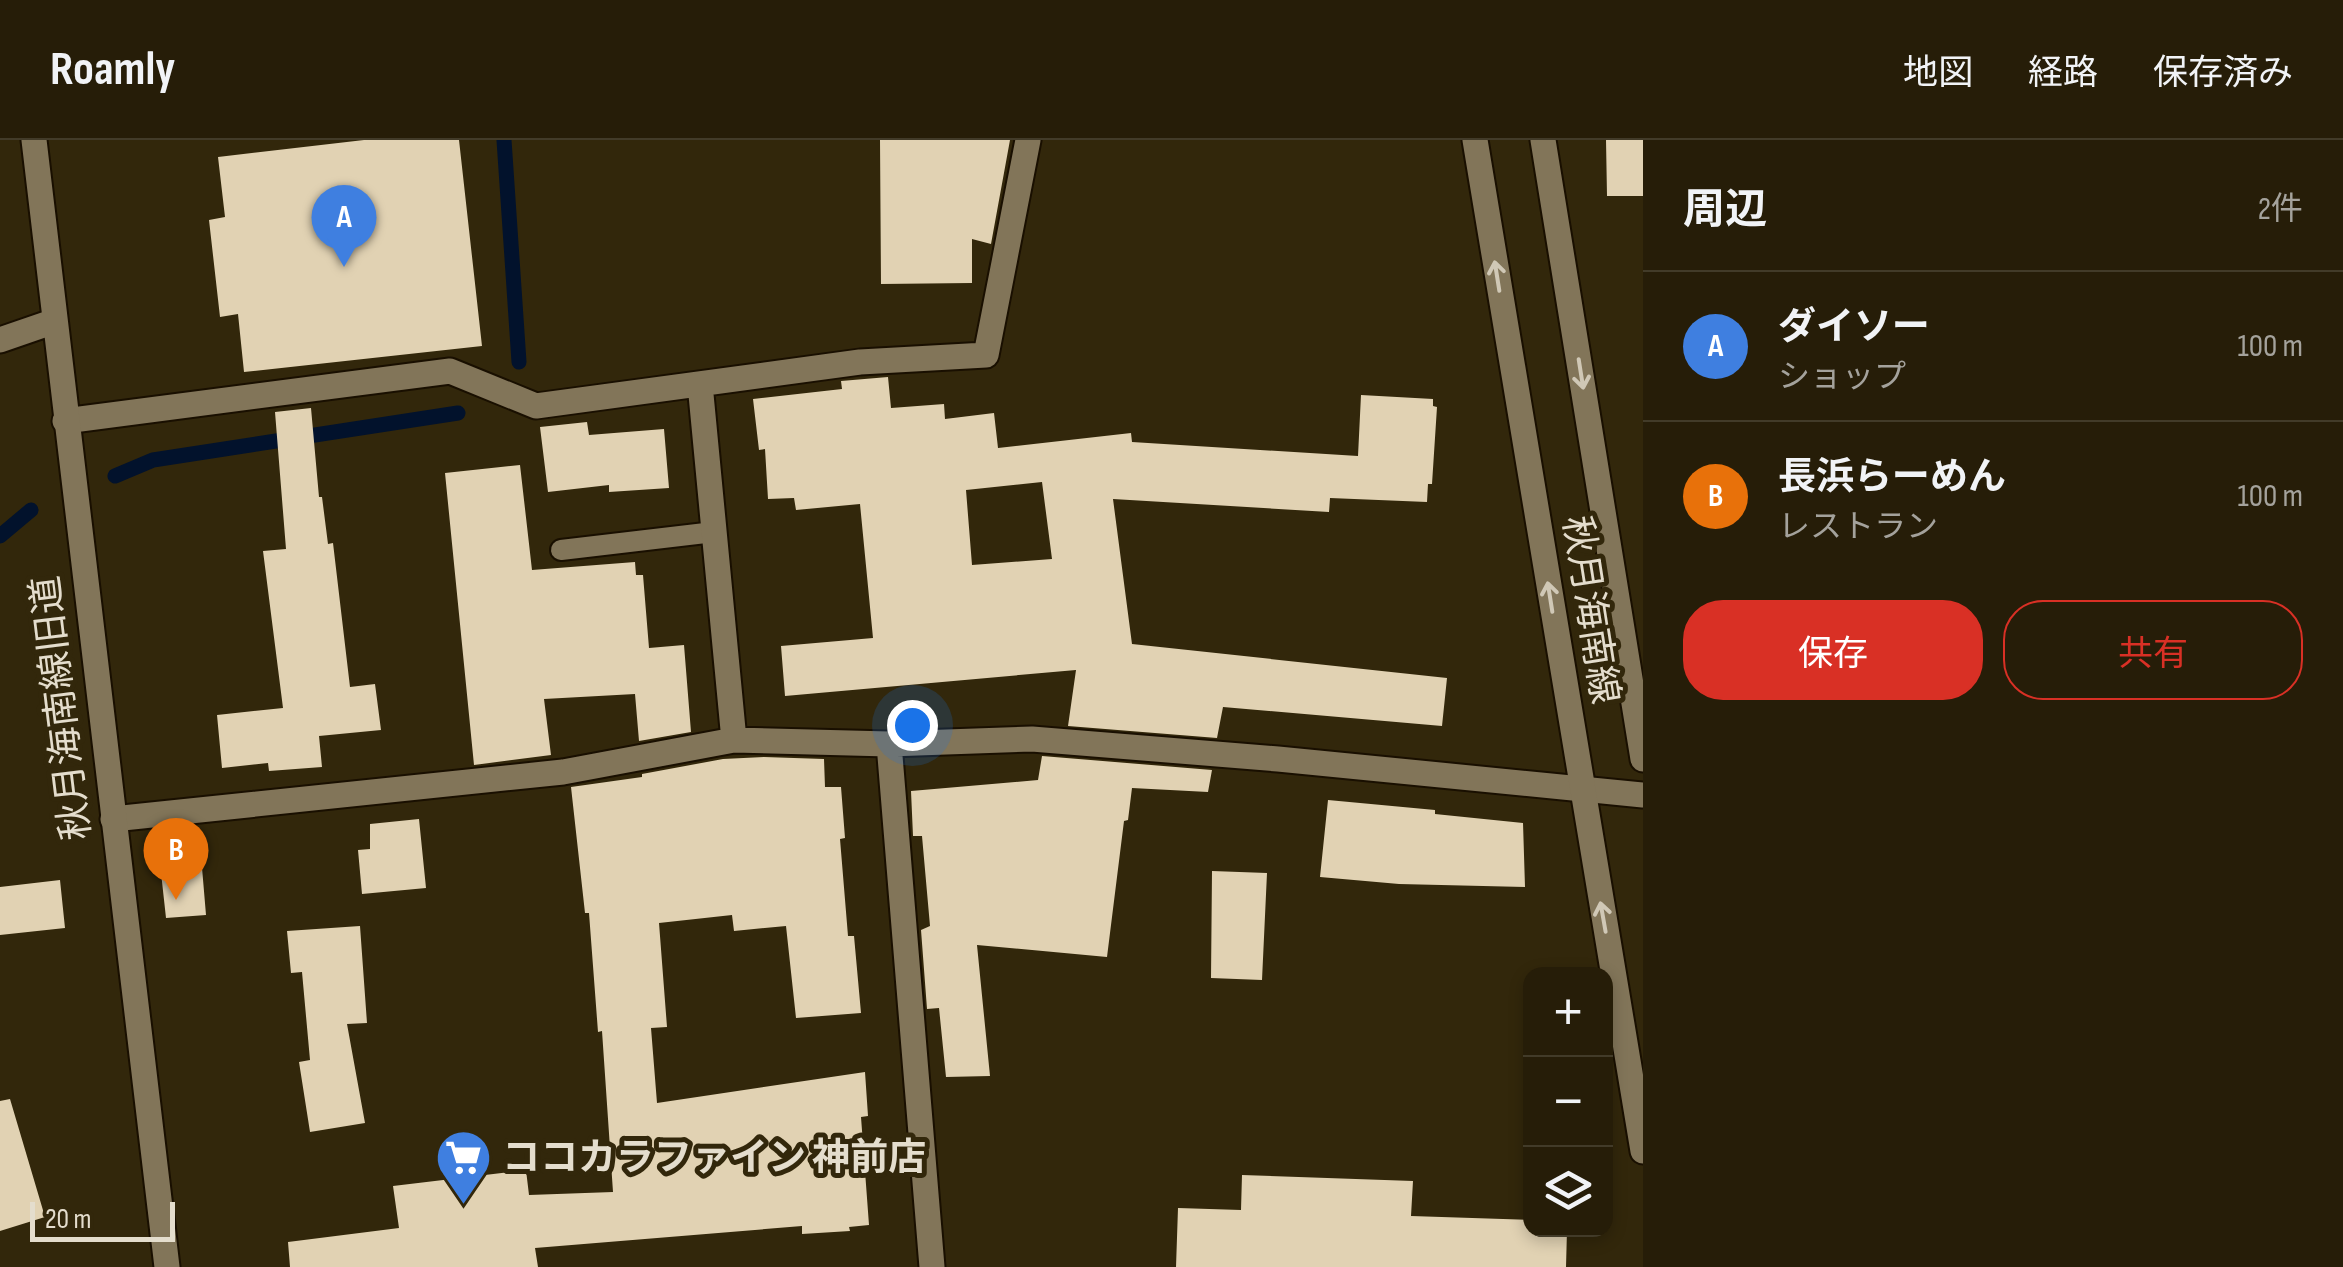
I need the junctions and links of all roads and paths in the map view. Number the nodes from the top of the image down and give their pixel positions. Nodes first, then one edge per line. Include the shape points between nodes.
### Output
1 (34, 140) edge
2 (1028, 140) edge
3 (1475, 140) edge
4 (1543, 140) edge
5 (56, 321) junction
6 (0, 340) edge
7 (700, 384) junction
8 (65, 421) junction
9 (714, 532) junction
10 (561, 550) dead end
11 (734, 740) junction
12 (889, 744) junction
13 (1643, 760) edge
14 (1581, 788) junction
15 (1643, 795) edge
16 (112, 818) junction
17 (1643, 1151) edge
18 (167, 1267) edge
19 (932, 1267) edge

1 - 5 street, 秋月海南線旧道
2 - 7 street via 986,355 860,362
14 -> 3 street, 秋月海南線
4 -> 13 street, 秋月海南線
5 - 6 street
5 - 8 street, 秋月海南線旧道
7 - 8 street via 536,406 450,371
7 - 9 street
8 - 16 street, 秋月海南線旧道
9 - 10 lane
9 - 11 street
11 - 12 street
11 - 16 street via 564,772
12 - 14 street via 1032,739
12 - 19 street
14 - 15 street
17 -> 14 street, 秋月海南線
16 - 18 street, 秋月海南線旧道

